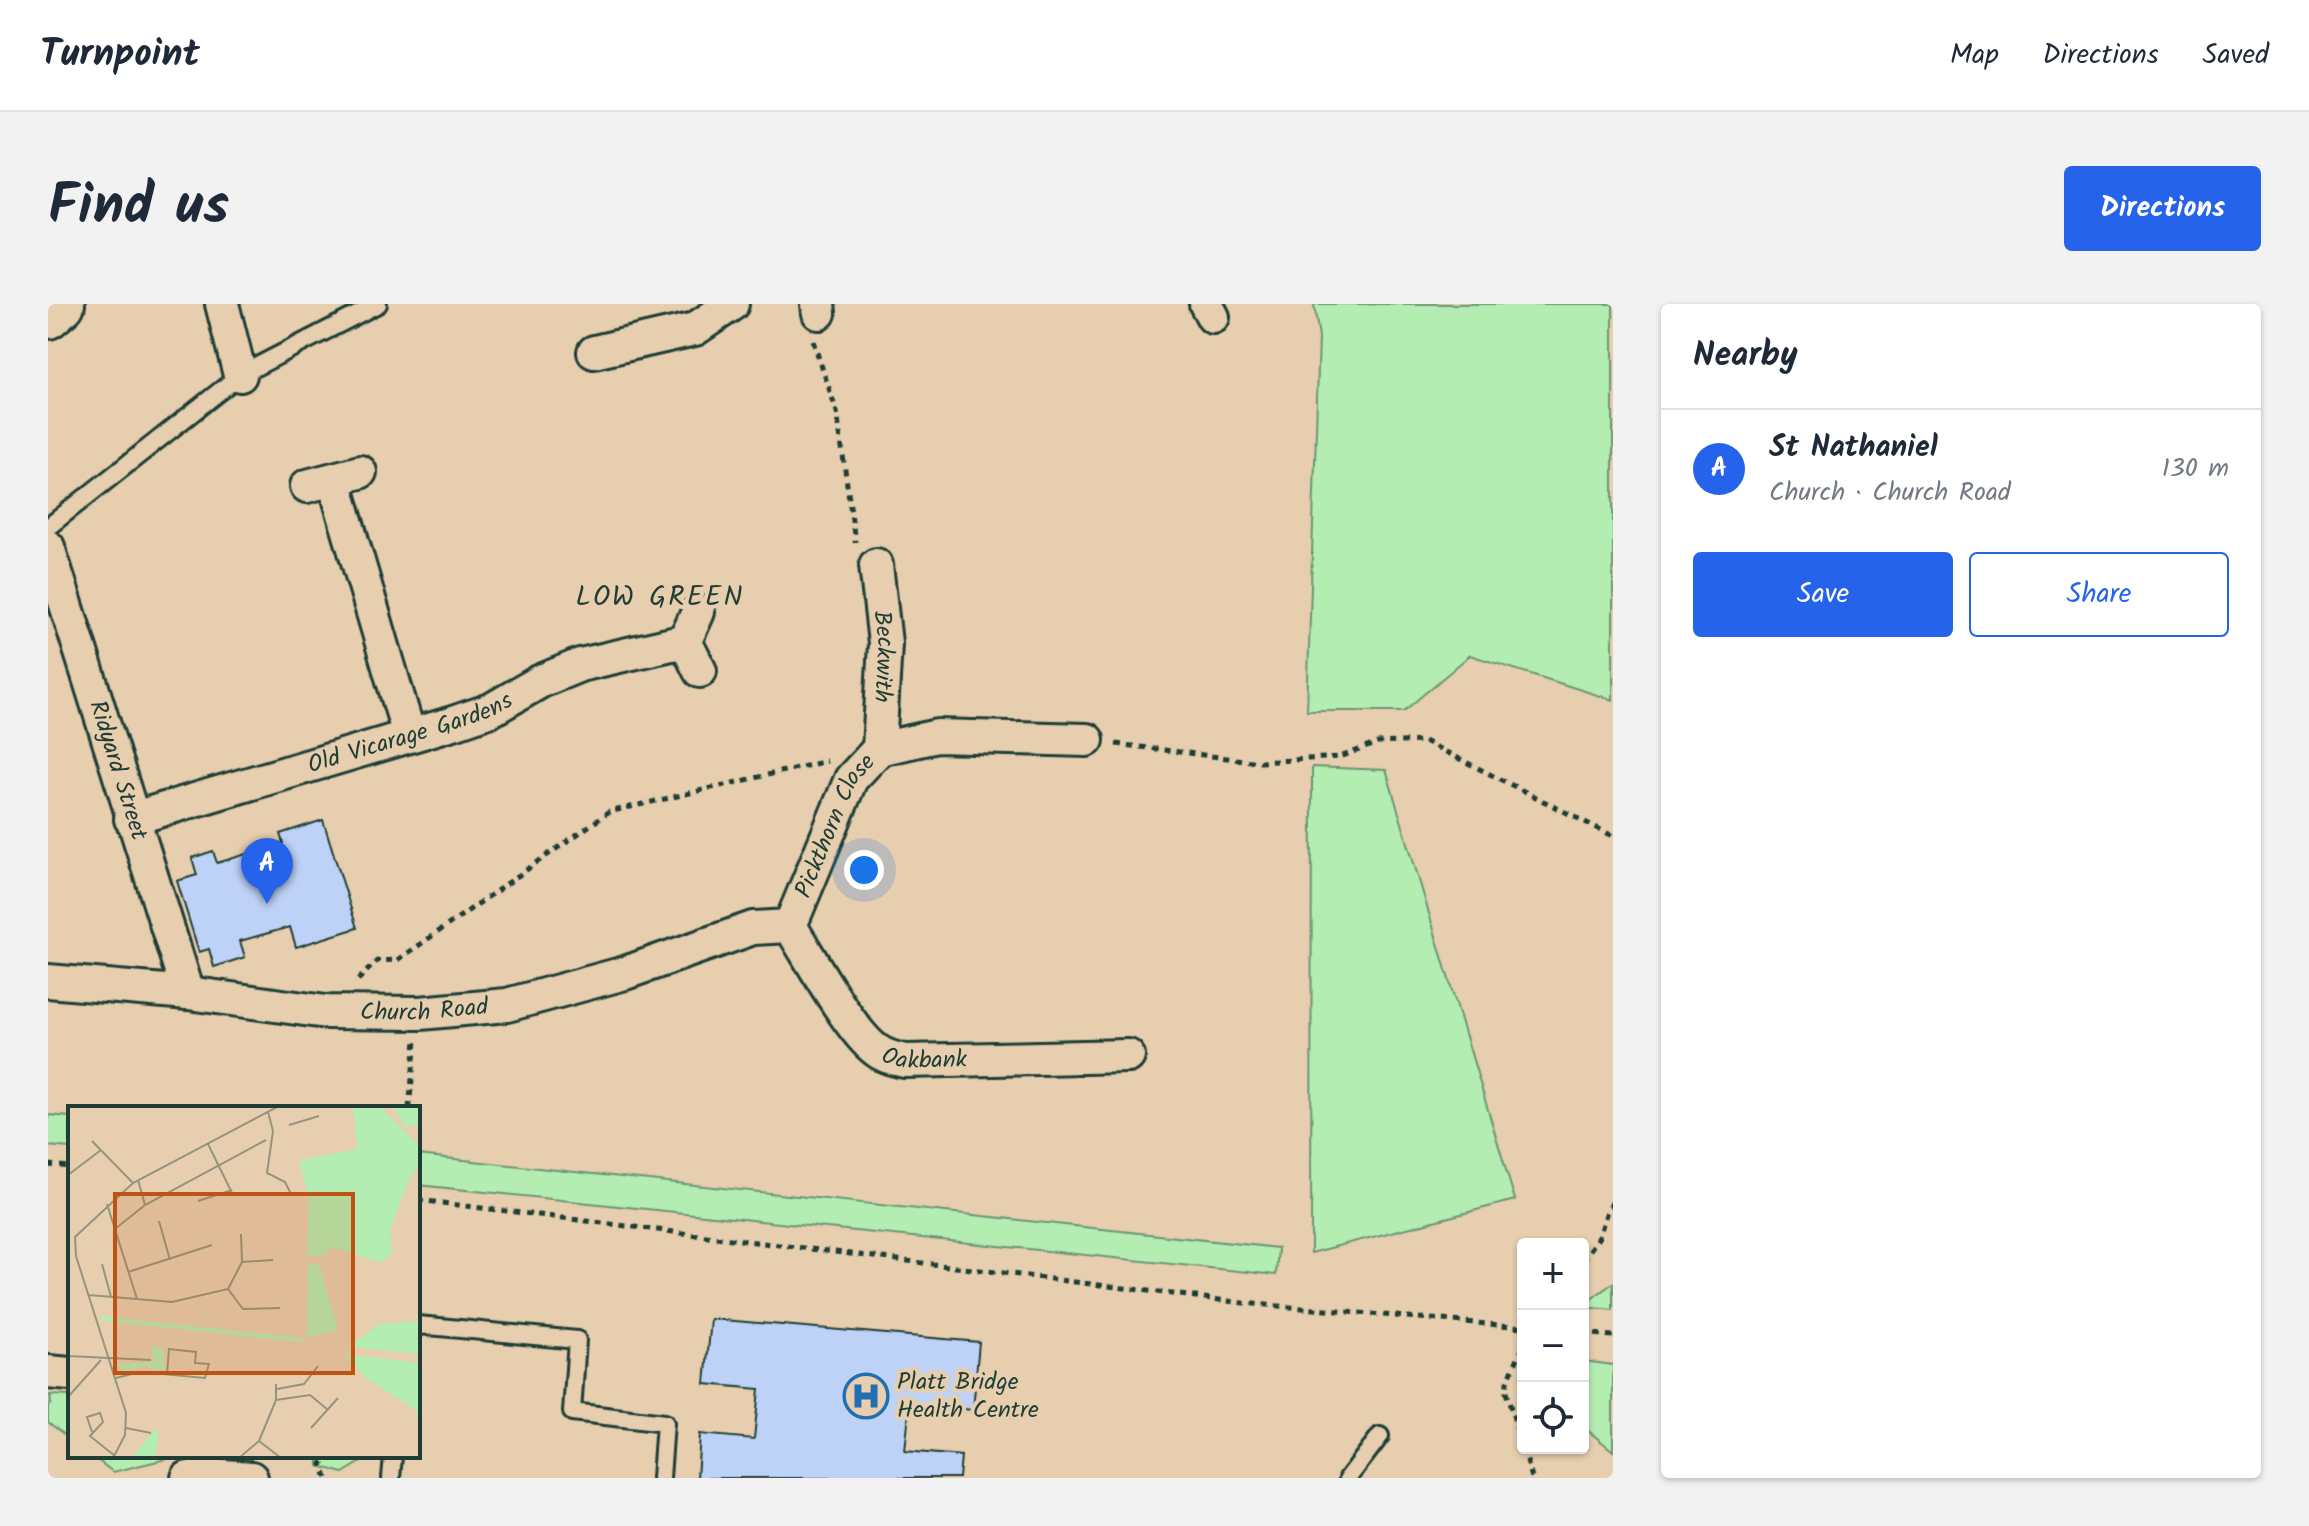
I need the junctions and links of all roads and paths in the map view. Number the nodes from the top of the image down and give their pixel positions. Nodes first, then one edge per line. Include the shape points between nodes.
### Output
1 (62, 304) edge
2 (222, 304) edge
3 (378, 304) edge
4 (732, 304) edge
5 (819, 308) edge
6 (48, 316) edge
7 (594, 352) dead end
8 (240, 375) junction
9 (334, 479) dead end
10 (48, 527) edge
11 (48, 547) edge
12 (876, 565) joint
13 (700, 671) dead end
14 (409, 735) junction
15 (1087, 740) joint
16 (879, 749) junction
17 (131, 819) junction
18 (1613, 836) edge
19 (790, 926) junction
20 (48, 981) edge
21 (188, 993) junction
22 (326, 1012) junction
23 (420, 1013) junction
24 (1128, 1056) dead end
25 (409, 1106) edge
26 (48, 1165) edge
27 (68, 1167) edge
28 (420, 1200) edge
29 (1613, 1201) edge
30 (1589, 1251) edge
31 (420, 1325) edge
32 (1517, 1326) edge
33 (1589, 1334) edge
34 (1613, 1336) edge
35 (1517, 1360) edge
36 (48, 1372) edge
37 (68, 1374) edge
38 (1380, 1436) dead end
39 (327, 1458) edge
40 (393, 1458) edge
41 (188, 1478) edge
42 (251, 1478) edge
43 (327, 1478) edge
44 (391, 1478) edge
45 (661, 1478) edge
46 (1348, 1478) edge
47 (1532, 1478) edge

1 - 6 main road
2 - 8 street
3 - 8 lane
4 - 7 street via 695,329
5 - 12 path via 808,325 837,412 857,558
8 - 10 lane
9 - 14 street
11 - 17 street, Ridyard Street
12 - 16 street, Beckwith via 885,643
13 - 14 street, Old Vicarage Gardens via 692,626 541,681 491,710
14 - 17 street, Old Vicarage Gardens
15 - 16 street, Pickthorn Close via 937,736
15 - 18 path via 1259,762 1340,757 1378,743 1424,741
16 - 19 street, Pickthorn Close via 851,779
16 - 22 path via 609,812 398,960 377,961
17 - 21 street, Ridyard Street
19 - 23 street, Church Road via 753,928 625,973 507,1005
19 - 24 street, Oakbank via 859,1033 890,1058
20 - 21 street, Church Road
21 - 22 street, Church Road
22 - 23 street, Church Road
23 - 25 path
26 - 27 path
28 - 32 path via 1244,1303
29 - 30 path
31 - 45 lane via 577,1340 572,1412 665,1423
33 - 34 path
35 - 47 path via 1506,1392
36 - 37 street
38 - 46 lane
39 - 43 path via 322,1464
40 - 44 lane
41 - 42 street

